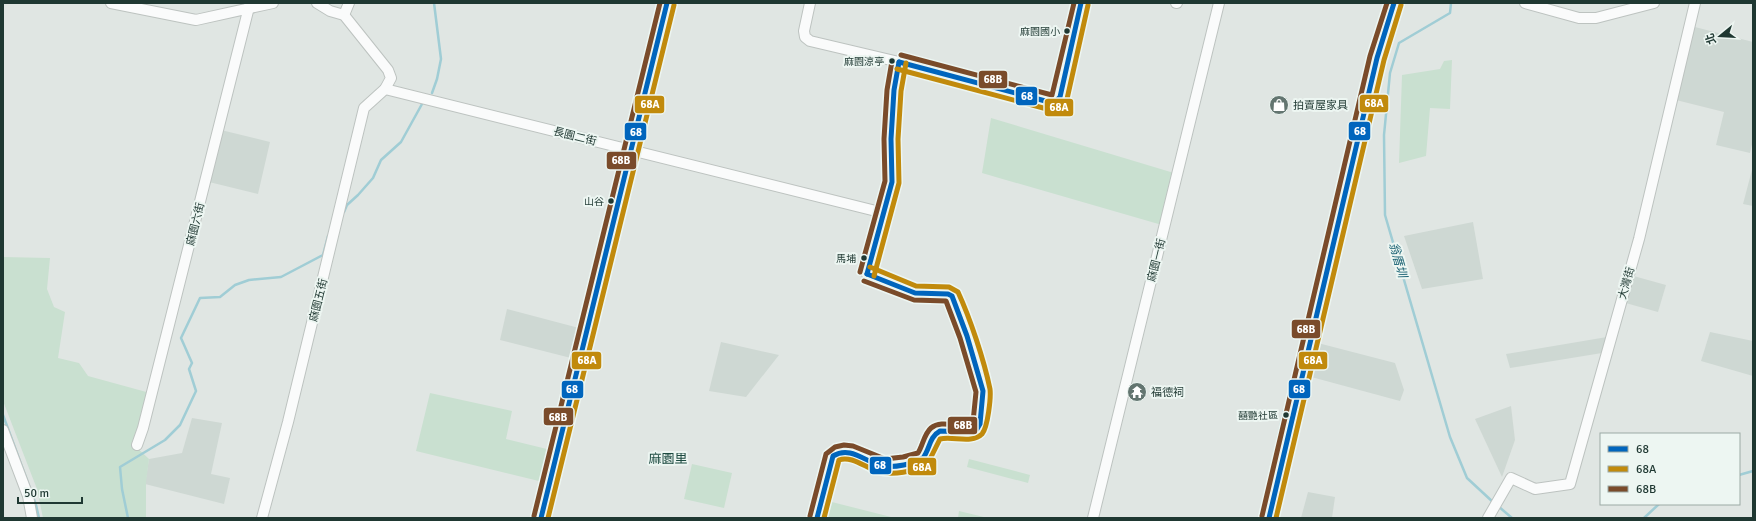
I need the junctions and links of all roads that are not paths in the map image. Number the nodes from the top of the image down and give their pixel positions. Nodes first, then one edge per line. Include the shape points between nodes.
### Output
1 (111, 3) edge
2 (274, 3) edge
3 (317, 3) edge
4 (349, 3) edge
5 (667, 3) edge
6 (810, 3) edge
7 (1081, 3) edge
8 (1219, 3) edge
9 (1394, 3) edge
10 (1525, 3) edge
11 (1654, 3) edge
12 (1695, 3) edge
13 (250, 6) edge
14 (344, 15) junction
15 (899, 62) junction
16 (385, 89) junction
17 (632, 150) junction
18 (884, 213) junction
19 (3, 430) edge
20 (137, 445) dead end
21 (1490, 515) edge
22 (32, 518) edge
23 (262, 518) edge
24 (541, 518) edge
25 (817, 518) edge
26 (1093, 518) edge
27 (1269, 518) edge

1 - 13 street via 196,20
2 - 13 street
3 - 14 street via 330,11
4 - 14 street
5 - 17 street
6 - 15 street via 804,31 805,37 810,41
7 - 15 street via 1060,97 1055,102
8 - 26 street, 麻園一街
9 - 27 street via 1377,58
10 - 11 street via 1579,18 1596,18
12 - 21 street, 大灣街 via 1639,239 1570,484 1535,489 1511,478
13 - 20 street, 麻園六街
14 - 16 street via 390,74 391,78
15 - 18 street via 894,90 891,140 892,182
16 - 17 street, 長園二街
16 - 23 street, 麻園五街 via 366,105 363,112 290,415
17 - 18 street, 長園二街
17 - 24 street
18 - 25 street via 867,274 915,293 952,296 983,391 980,424 977,429 970,432 937,432 923,458 917,462 884,466 843,451 835,454 832,456
19 - 22 street via 28,496

